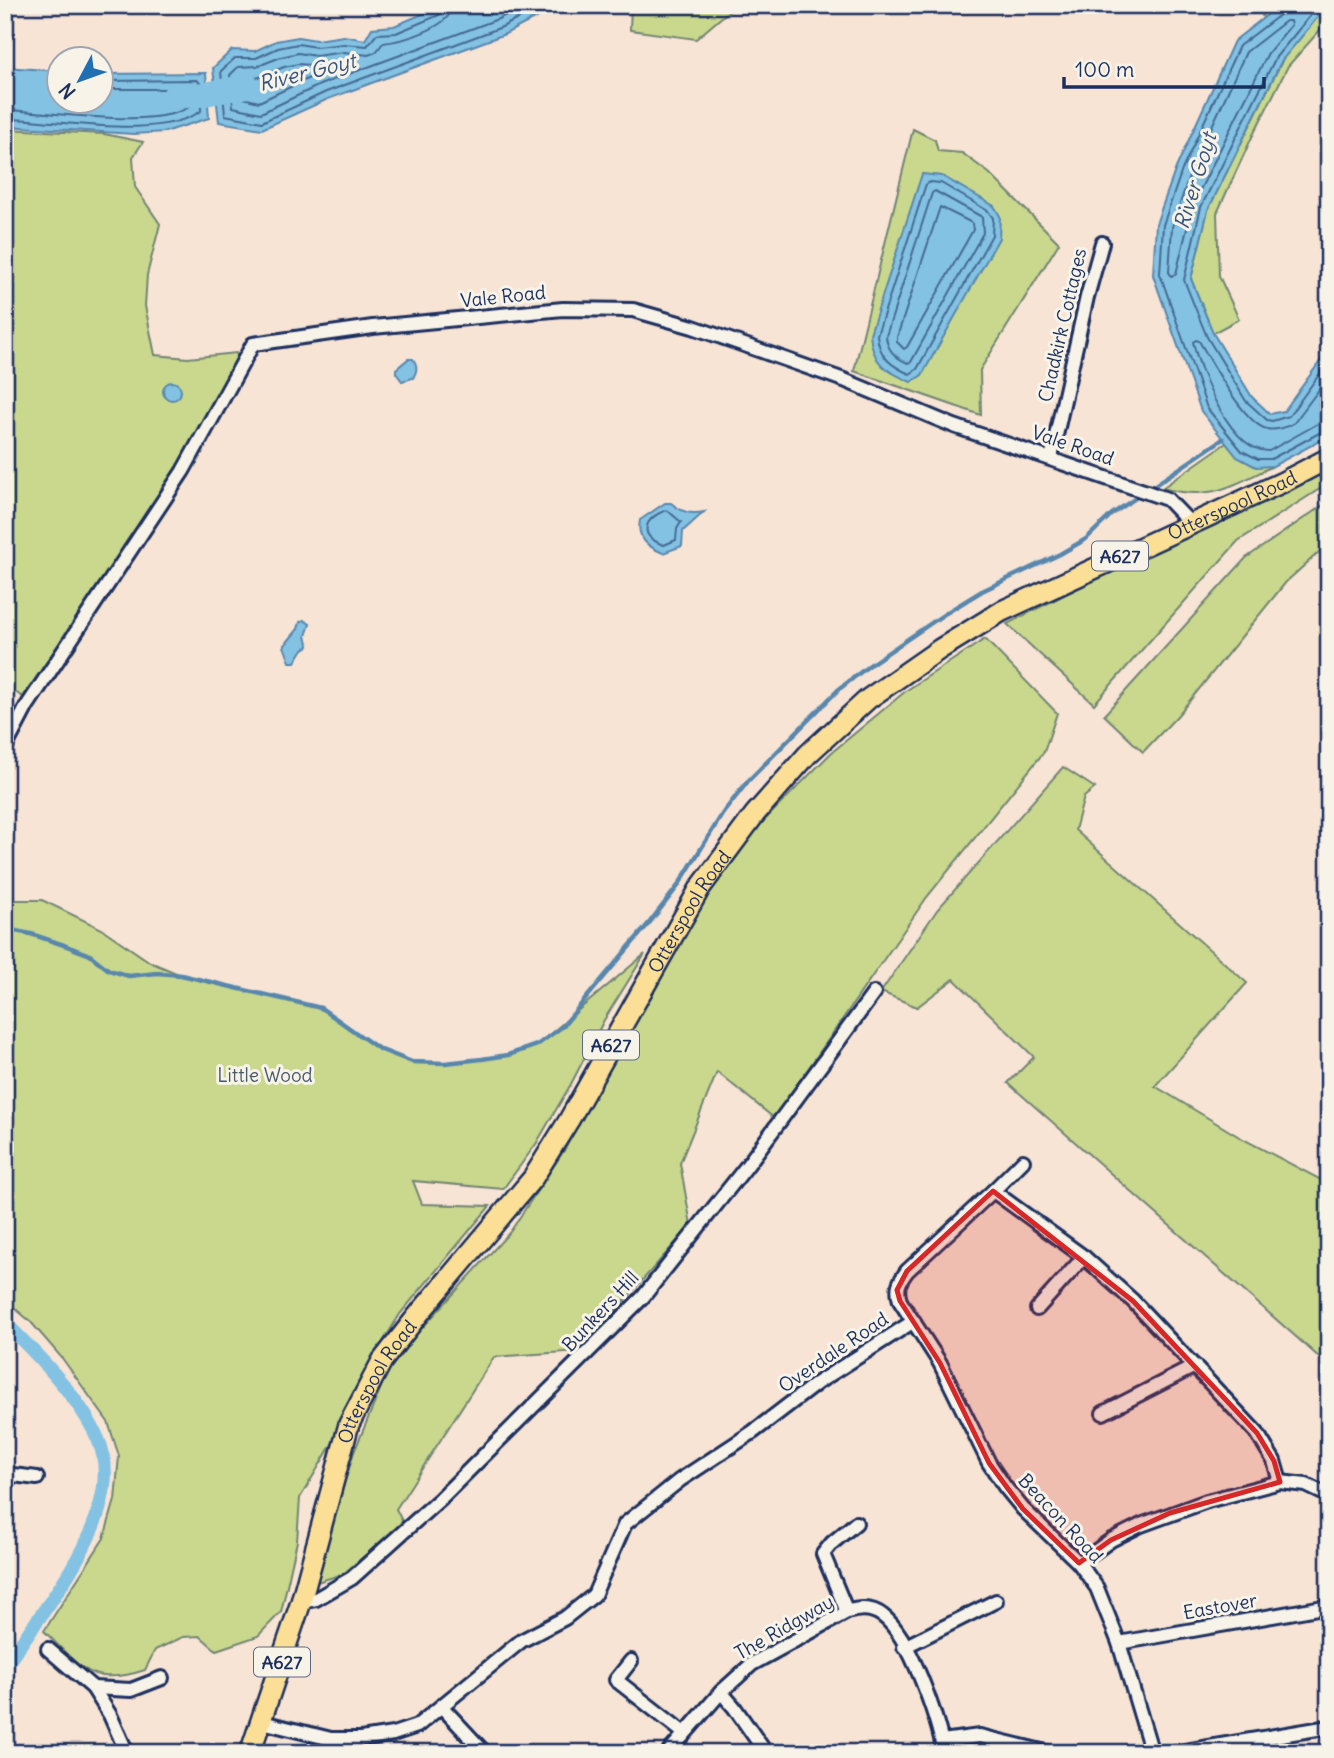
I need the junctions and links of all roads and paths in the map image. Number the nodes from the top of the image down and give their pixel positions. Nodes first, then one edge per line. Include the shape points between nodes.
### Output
1 (1102, 243) dead end
2 (1051, 458) junction
3 (1329, 458) edge
4 (1190, 523) junction
5 (5, 748) edge
6 (874, 993) dead end
7 (1023, 1161) dead end
8 (993, 1191) junction
9 (1084, 1257) junction
10 (1037, 1309) dead end
11 (914, 1321) junction
12 (1195, 1366) junction
13 (1103, 1413) dead end
14 (5, 1474) edge
15 (37, 1478) dead end
16 (1280, 1482) junction
17 (1329, 1496) edge
18 (856, 1523) dead end
19 (1079, 1563) junction
20 (996, 1601) dead end
21 (301, 1602) junction
22 (1329, 1606) edge
23 (847, 1612) junction
24 (1119, 1643) junction
25 (904, 1647) junction
26 (48, 1649) dead end
27 (631, 1661) dead end
28 (162, 1678) dead end
29 (93, 1688) junction
30 (721, 1692) junction
31 (442, 1707) junction
32 (262, 1722) junction
33 (1329, 1727) edge
34 (684, 1733) junction
35 (943, 1747) edge
36 (127, 1753) edge
37 (250, 1753) edge
38 (485, 1753) edge
39 (668, 1753) edge
40 (766, 1753) edge
41 (1050, 1753) edge
42 (1152, 1753) edge
43 (1173, 1753) edge

1 - 2 street, Chadkirk Cottages
2 - 4 street, Vale Road via 1167,499
2 - 5 street, Vale Road via 693,327 633,310 563,309 253,344 183,471 27,706
3 - 4 main road, Otterspool Road / A627
4 - 21 main road, Otterspool Road / A627 via 1002,611 940,649 867,699 808,754 755,814 700,888 533,1178 382,1361 349,1424
6 - 21 street, Bunkers Hill via 643,1297 440,1499 352,1578 316,1599
7 - 8 street, Overdale Road
8 - 9 street
8 - 11 street, Overdale Road via 899,1282 900,1301
9 - 10 street
9 - 12 street
11 - 19 street, Beacon Road via 1005,1487
11 - 31 street, Overdale Road via 817,1383 625,1524 594,1595 565,1618 521,1641
12 - 13 street
12 - 16 street via 1257,1433 1275,1461
14 - 15 street
16 - 17 street via 1306,1485
16 - 19 street via 1170,1513 1111,1541
18 - 23 street via 823,1554
19 - 24 street, Beacon Road via 1097,1588
20 - 25 street
21 - 32 main road, A627
22 - 24 street, Eastover
23 - 25 street, The Ridgway via 864,1609 883,1615
23 - 30 street, The Ridgway via 752,1664
24 - 42 street, Beacon Road
25 - 35 street, The Ridgway via 929,1695
26 - 29 street
27 - 34 street via 616,1680
28 - 29 street via 131,1690
29 - 36 street
30 - 34 street, The Ridgway
30 - 40 street
31 - 32 street, Overdale Road via 417,1726 361,1739 331,1739
31 - 38 street
32 - 37 main road, A627
33 - 43 street
34 - 39 street, The Ridgway
35 - 41 street via 979,1736

